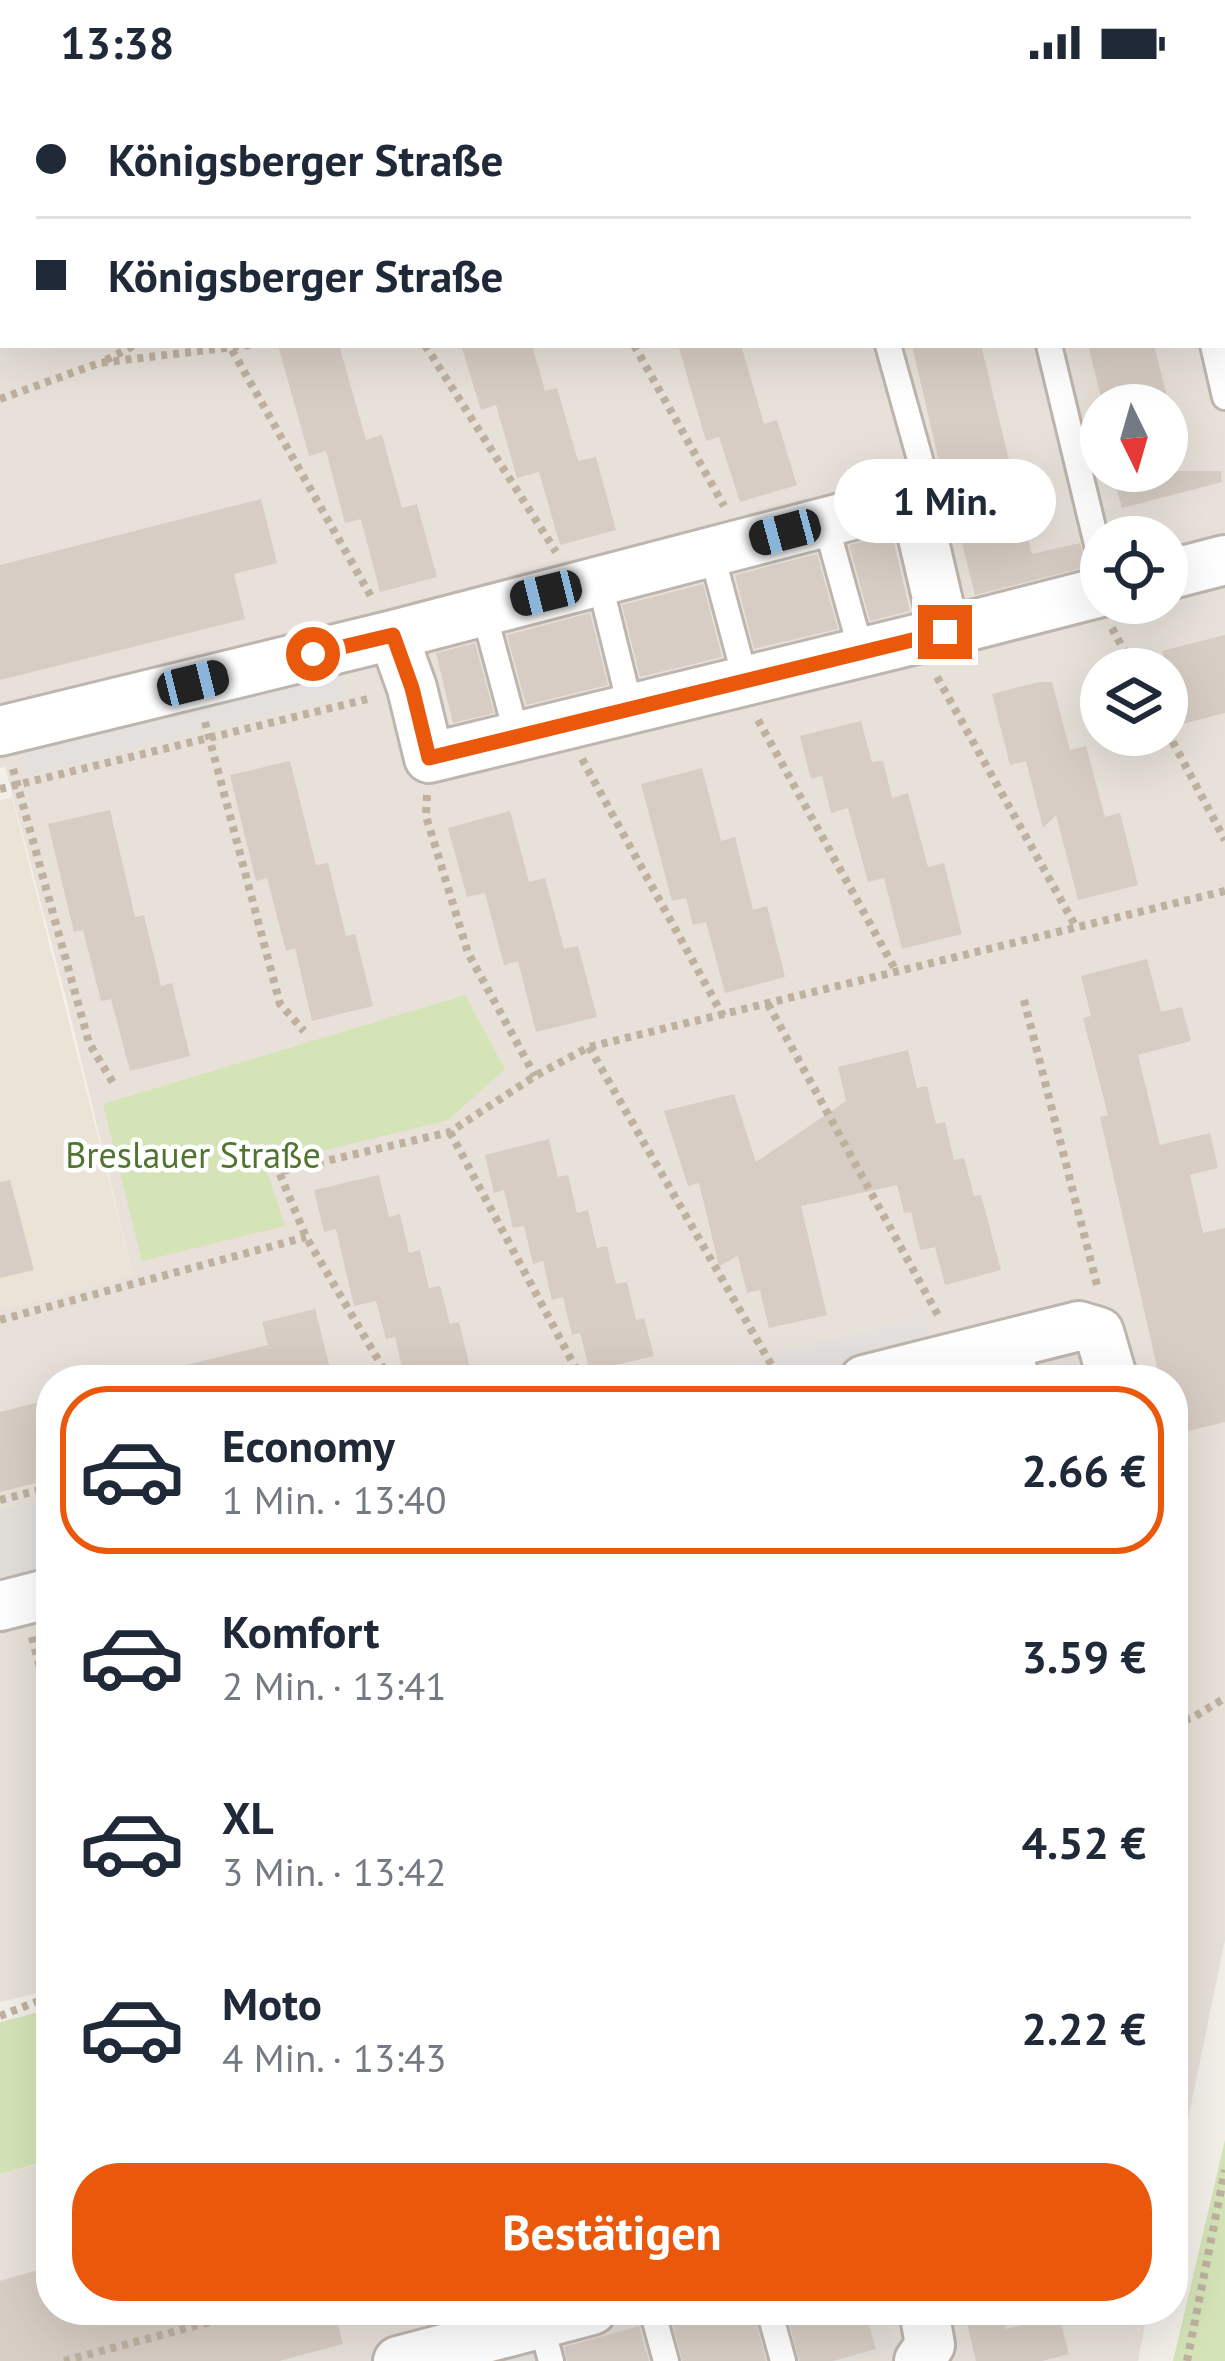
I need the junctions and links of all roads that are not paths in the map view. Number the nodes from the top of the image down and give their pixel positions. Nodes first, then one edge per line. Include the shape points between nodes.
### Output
1 (889, 348) edge
2 (1050, 348) edge
3 (1214, 348) edge
4 (1225, 397) edge
5 (914, 499) junction
6 (1090, 516) edge
7 (825, 521) junction
8 (728, 547) junction
9 (1225, 560) edge
10 (1188, 570) edge
11 (588, 583) junction
12 (483, 609) junction
13 (1080, 609) edge
14 (393, 635) junction
15 (930, 636) junction
16 (862, 654) junction
17 (746, 682) junction
18 (631, 710) junction
19 (2, 731) edge
20 (517, 736) junction
21 (1022, 1360) edge
22 (930, 1365) edge
23 (1109, 1365) edge
24 (571, 2325) edge
25 (656, 2325) edge
26 (773, 2325) edge
27 (927, 2325) edge
28 (546, 2343) edge
29 (417, 2359) edge
30 (666, 2361) edge
31 (783, 2361) edge
32 (919, 2361) edge

1 - 5 lane via 921,463
2 - 6 lane
3 - 4 lane
5 - 7 street
5 - 15 street
7 - 8 street
7 - 16 lane
8 - 11 street
8 - 17 lane
9 - 10 street
11 - 12 street
11 - 18 lane
12 - 14 street
12 - 20 lane
13 - 15 street
14 - 19 street
14 - 20 street via 429,758
15 - 16 street
16 - 17 street
17 - 18 street
18 - 20 street
21 - 22 street via 957,1356
21 - 23 street via 1079,1326 1099,1332
24 - 28 street
25 - 30 lane
26 - 31 lane
27 - 32 street via 930,2345
28 - 29 street

